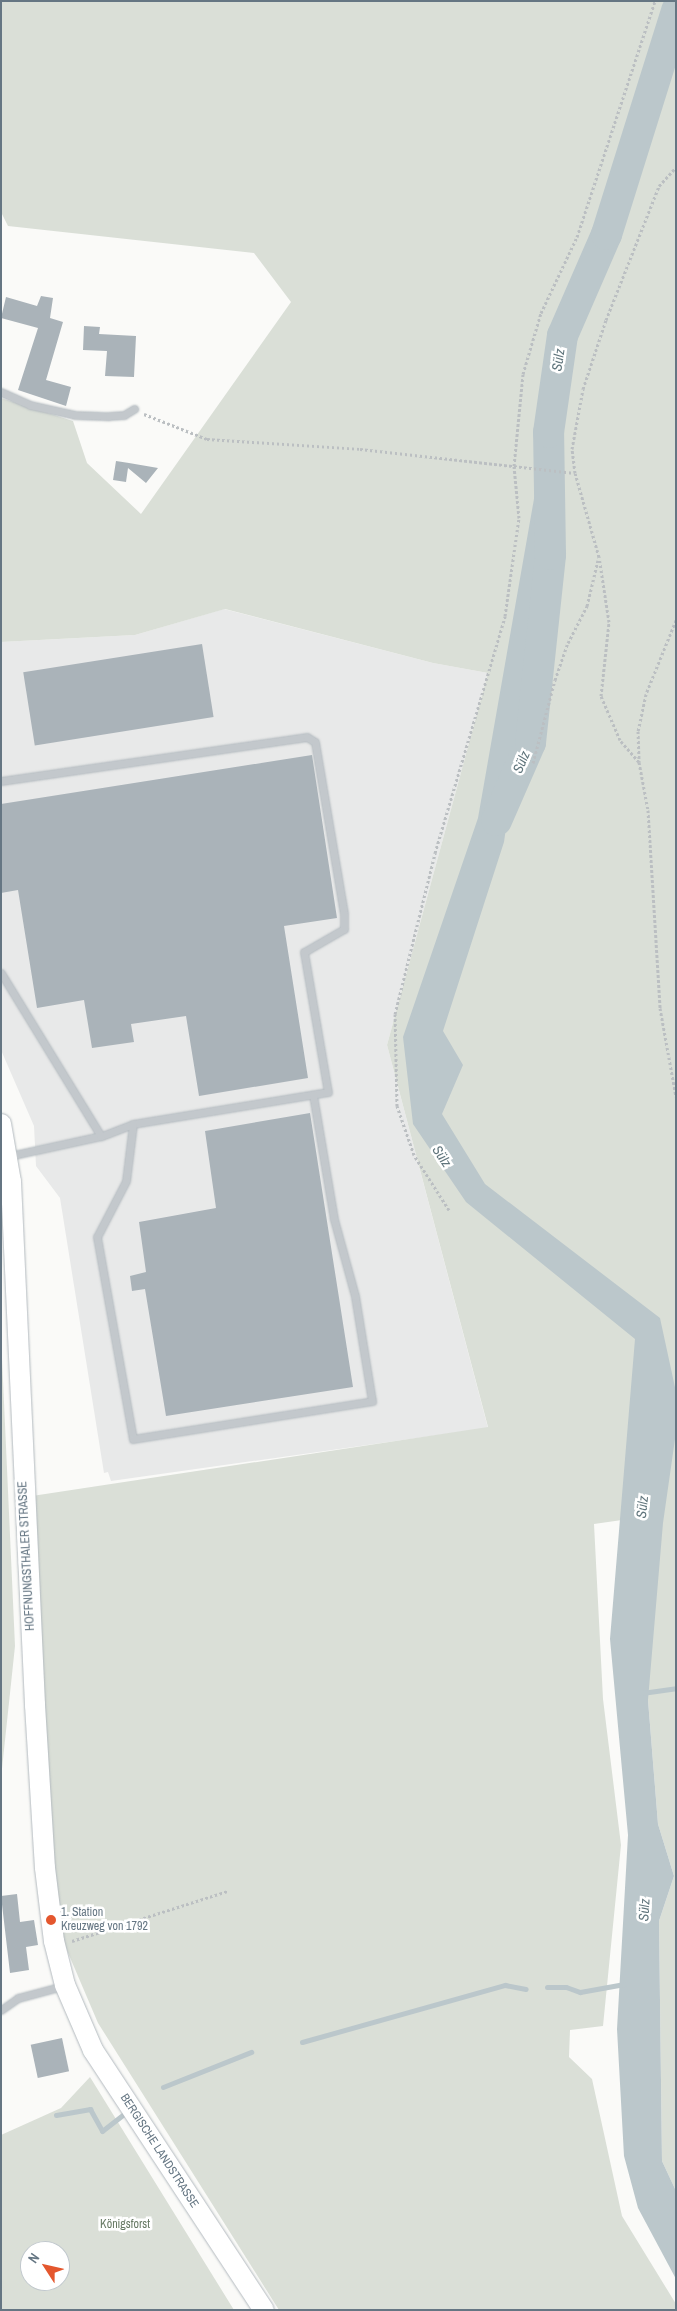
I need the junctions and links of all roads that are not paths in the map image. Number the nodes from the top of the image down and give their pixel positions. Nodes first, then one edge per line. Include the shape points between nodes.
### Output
1 (1, 392) edge
2 (134, 409) road end
3 (1, 781) edge
4 (1, 973) edge
5 (313, 1095) junction
6 (1, 1124) edge
7 (133, 1124) junction
8 (101, 1136) junction
9 (8, 1157) junction
10 (65, 1986) junction
11 (1, 2010) edge
12 (264, 2310) edge

1 - 2 lane via 30,405 75,415 124,415
3 - 5 lane via 307,737 315,742 344,930 304,952 328,1092
4 - 8 lane
5 - 7 lane
5 - 7 lane via 334,1218 355,1296 372,1401 133,1439 97,1237 126,1181
6 - 9 main road, HOFFNUNGSTHALER STRASSE
7 - 8 lane
8 - 9 lane
9 - 10 main road, HOFFNUNGSTHALER STRASSE via 45,1868 55,1946
10 - 11 lane via 18,1998
10 - 12 main road, BERGISCHE LANDSTRASSE via 93,2050

